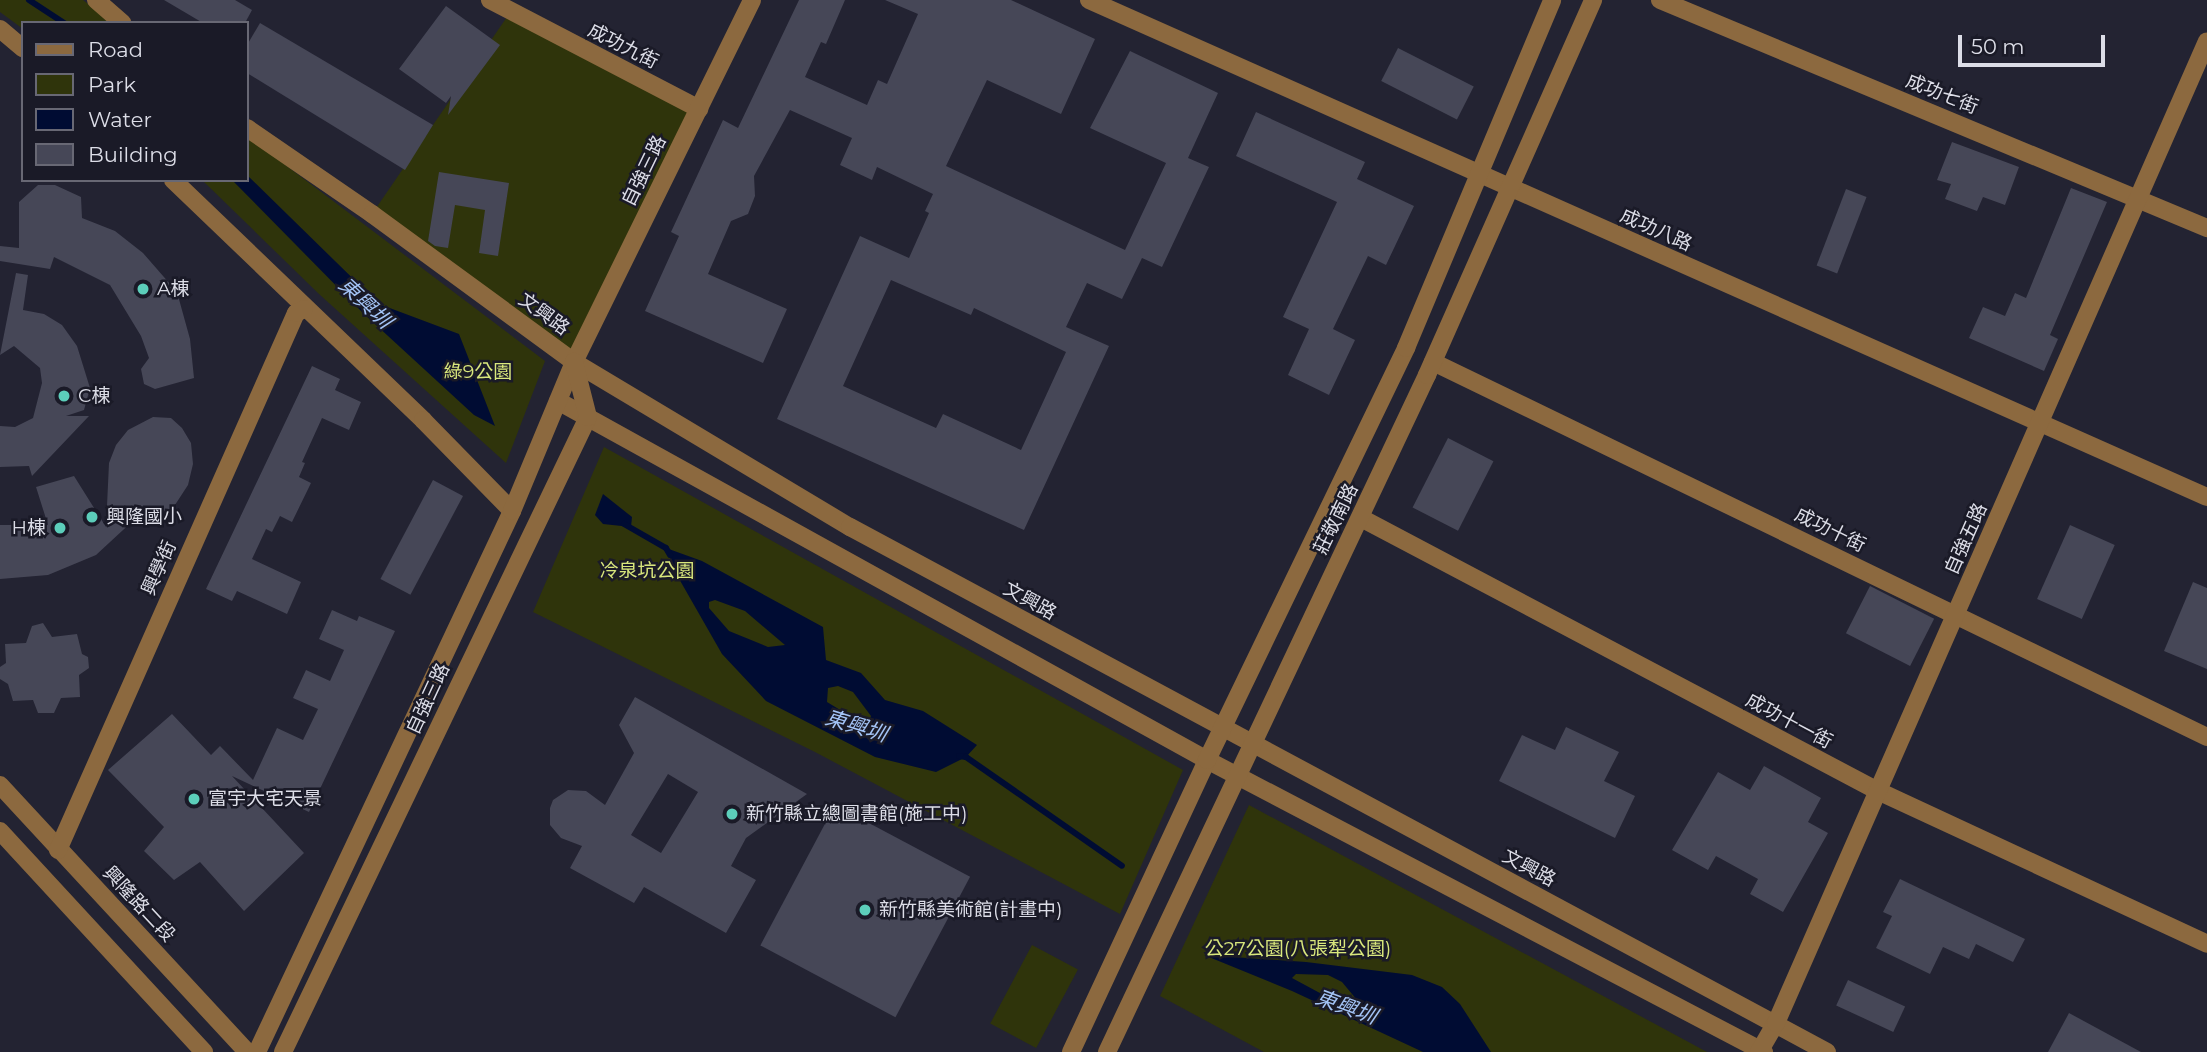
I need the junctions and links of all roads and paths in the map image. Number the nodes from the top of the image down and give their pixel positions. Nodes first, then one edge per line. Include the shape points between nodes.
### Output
1 (96, 0) edge
2 (491, 0) edge
3 (752, 0) edge
4 (1089, 0) edge
5 (1552, 0) edge
6 (1593, 0) edge
7 (1660, 0) edge
8 (120, 21) edge
9 (0, 29) edge
10 (2207, 41) edge
11 (21, 46) edge
12 (699, 108) junction
13 (248, 129) edge
14 (1481, 174) junction
15 (175, 182) edge
16 (1511, 187) junction
17 (2138, 198) junction
18 (2207, 228) edge
19 (304, 309) junction
20 (574, 362) junction
21 (1433, 362) junction
22 (558, 401) junction
23 (588, 417) junction
24 (2039, 424) junction
25 (2207, 497) edge
26 (512, 511) junction
27 (1361, 518) junction
28 (1956, 614) junction
29 (1223, 730) junction
30 (2207, 737) edge
31 (1251, 745) junction
32 (1207, 760) junction
33 (1236, 775) junction
34 (0, 785) edge
35 (1878, 792) junction
36 (0, 831) edge
37 (58, 850) junction
38 (2207, 944) edge
39 (1776, 1023) junction
40 (1761, 1051) edge
41 (204, 1052) edge
42 (247, 1052) edge
43 (257, 1052) edge
44 (283, 1052) edge
45 (1071, 1052) edge
46 (1107, 1052) edge
47 (1827, 1052) edge

1 - 8 street
2 - 12 street, 成功九街
3 - 12 street, 自強三路
4 - 14 street, 成功八路
5 - 14 street, 莊敬南路
6 - 16 street, 莊敬南路
7 - 17 street, 成功七街
9 - 11 street
10 - 17 street, 自強五路
12 - 20 street, 自強三路
13 - 20 street, 文興路
14 - 16 street, 成功八路
14 - 29 street, 莊敬南路 via 1406,348
15 - 19 street
16 - 21 street, 莊敬南路
16 - 24 street, 成功八路
17 - 18 street, 成功七街
17 - 24 street, 自強五路
19 - 26 street
19 - 37 street, 興學街 via 296,313
20 - 22 street, 自強三路
20 - 23 street
20 - 29 street, 文興路 via 850,527
21 - 27 street, 莊敬南路
21 - 28 street, 成功十街
22 - 23 street
22 - 26 street, 自強三路
23 - 32 street
23 - 44 street, 自強三路
24 - 25 street, 成功八路
24 - 28 street, 自強五路
26 - 43 street, 自強三路
27 - 31 street, 莊敬南路
27 - 35 street, 成功十一街
28 - 30 street, 成功十街
28 - 35 street, 自強五路
29 - 31 street, 文興路
29 - 32 street, 莊敬南路
31 - 33 street, 莊敬南路
31 - 39 street, 文興路
32 - 33 street
32 - 45 street, 莊敬南路
33 - 40 street
33 - 46 street, 莊敬南路
34 - 37 street, 興隆路二段
35 - 38 street, 成功十一街
35 - 39 street, 自強五路
36 - 41 street
37 - 42 street, 興隆路二段
39 - 40 street, 自強五路
39 - 47 street, 文興路

